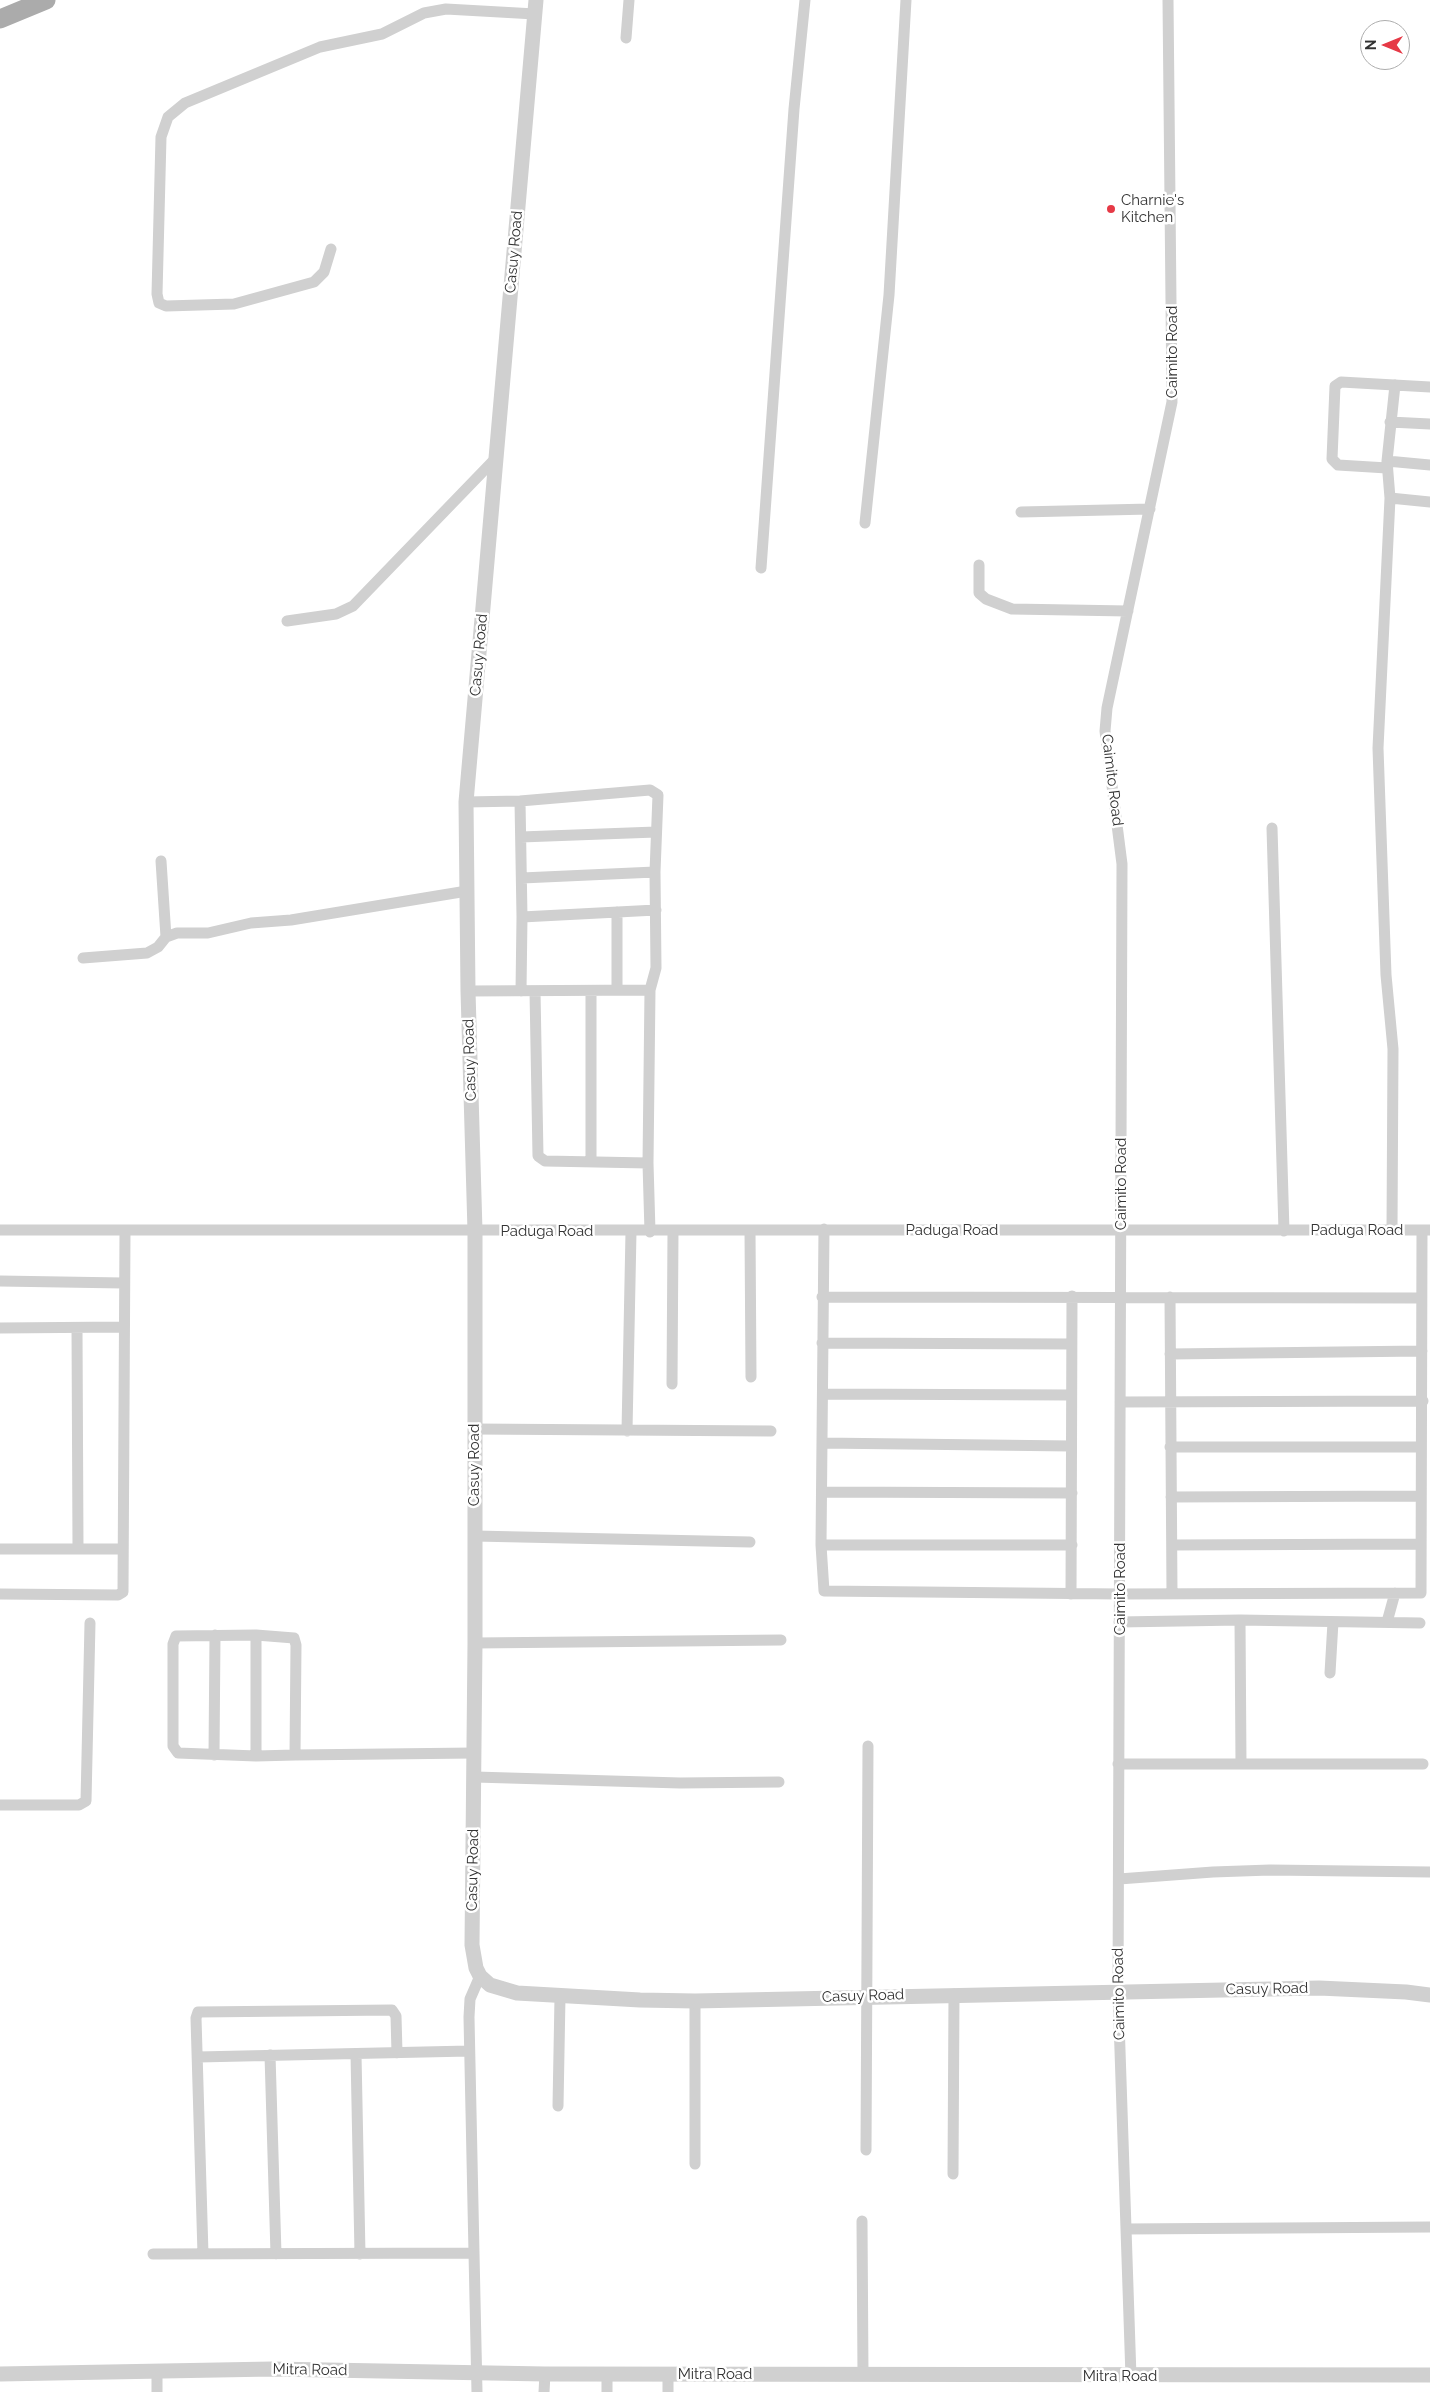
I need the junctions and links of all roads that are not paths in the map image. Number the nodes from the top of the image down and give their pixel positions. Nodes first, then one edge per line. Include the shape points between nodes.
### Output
1 (46, 0) edge
2 (629, 0) edge
3 (805, 0) edge
4 (906, 0) edge
5 (1168, 0) edge
6 (535, 7) edge
7 (0, 19) edge
8 (626, 38) dead end
9 (331, 249) dead end
10 (1395, 385) junction
11 (1430, 388) edge
12 (1390, 422) junction
13 (1430, 424) edge
14 (496, 458) junction
15 (1387, 465) junction
16 (1430, 465) edge
17 (1390, 498) junction
18 (1430, 502) edge
19 (1150, 509) junction
20 (1021, 512) dead end
21 (865, 523) dead end
22 (979, 565) dead end
23 (761, 568) dead end
24 (1128, 611) junction
25 (288, 621) dead end
26 (520, 801) junction
27 (466, 802) junction
28 (1272, 828) dead end
29 (656, 832) junction
30 (520, 837) junction
31 (161, 862) dead end
32 (655, 872) junction
33 (522, 878) junction
34 (467, 891) junction
35 (656, 910) junction
36 (617, 912) junction
37 (522, 917) junction
38 (166, 937) junction
39 (83, 958) dead end
40 (617, 990) junction
41 (650, 990) junction
42 (468, 991) junction
43 (521, 991) junction
44 (535, 991) junction
45 (591, 991) junction
46 (591, 1162) junction
47 (648, 1163) junction
48 (824, 1229) junction
49 (0, 1230) edge
50 (475, 1230) junction
51 (750, 1230) junction
52 (1392, 1230) junction
53 (1426, 1230) edge
54 (125, 1231) junction
55 (673, 1231) junction
56 (1284, 1231) junction
57 (631, 1232) junction
58 (650, 1232) junction
59 (1121, 1232) junction
60 (0, 1281) edge
61 (124, 1283) junction
62 (1072, 1296) junction
63 (822, 1297) junction
64 (1122, 1297) junction
65 (1170, 1297) junction
66 (1421, 1298) junction
67 (124, 1327) junction
68 (0, 1328) edge
69 (77, 1328) junction
70 (822, 1343) junction
71 (1071, 1344) junction
72 (1422, 1351) junction
73 (1170, 1354) junction
74 (751, 1377) dead end
75 (672, 1384) dead end
76 (823, 1394) junction
77 (1071, 1395) junction
78 (1169, 1400) junction
79 (1423, 1401) junction
80 (1120, 1402) junction
81 (474, 1429) junction
82 (627, 1431) junction
83 (771, 1431) dead end
84 (822, 1444) junction
85 (1071, 1446) junction
86 (1170, 1447) junction
87 (1421, 1447) junction
88 (822, 1492) junction
89 (1072, 1493) junction
90 (1421, 1496) junction
91 (1171, 1497) junction
92 (475, 1536) junction
93 (750, 1542) dead end
94 (1420, 1544) junction
95 (821, 1545) junction
96 (1072, 1545) junction
97 (1172, 1545) junction
98 (78, 1548) junction
99 (0, 1549) edge
100 (124, 1549) junction
101 (1172, 1593) junction
102 (0, 1594) edge
103 (1071, 1594) junction
104 (1120, 1594) junction
105 (1395, 1594) junction
106 (1240, 1620) junction
107 (90, 1622) dead end
108 (1120, 1622) junction
109 (1334, 1622) junction
110 (1387, 1622) junction
111 (1420, 1623) dead end
112 (215, 1635) junction
113 (256, 1635) junction
114 (780, 1640) dead end
115 (475, 1643) junction
116 (1330, 1673) dead end
117 (868, 1746) dead end
118 (474, 1753) junction
119 (214, 1756) junction
120 (256, 1756) junction
121 (295, 1756) junction
122 (1118, 1764) junction
123 (1241, 1764) junction
124 (1423, 1764) dead end
125 (475, 1777) junction
126 (778, 1782) dead end
127 (0, 1805) edge
128 (1430, 1872) edge
129 (1119, 1879) junction
130 (480, 1976) junction
131 (1118, 1991) junction
132 (954, 1994) junction
133 (560, 1996) junction
134 (868, 1996) junction
135 (1430, 1996) edge
136 (694, 2000) junction
137 (470, 2051) junction
138 (397, 2053) junction
139 (356, 2054) junction
140 (270, 2055) junction
141 (198, 2057) junction
142 (558, 2106) dead end
143 (866, 2150) dead end
144 (695, 2164) dead end
145 (953, 2174) dead end
146 (862, 2221) dead end
147 (1430, 2227) edge
148 (1126, 2228) junction
149 (474, 2253) junction
150 (153, 2254) dead end
151 (203, 2254) junction
152 (276, 2254) junction
153 (360, 2254) junction
154 (157, 2370) junction
155 (477, 2373) junction
156 (668, 2373) junction
157 (0, 2374) edge
158 (545, 2374) junction
159 (607, 2374) junction
160 (863, 2375) junction
161 (1430, 2375) edge
162 (1132, 2377) junction
163 (156, 2392) edge
164 (477, 2392) edge
165 (544, 2392) edge
166 (607, 2392) edge
167 (668, 2392) edge

1 - 7 main road
2 - 8 street
3 - 23 street via 794,109
4 - 21 street via 889,295
5 - 19 street, Caimito Road via 1173,391
6 - 9 street via 446,9 424,13 382,34 320,47 185,103 168,117 161,137 159,303 166,306 234,304 314,282 324,272
6 - 14 street, Casuy Road
10 - 11 street
10 - 12 street
10 - 15 street via 1341,382 1334,390 1332,459 1338,465
12 - 13 street
12 - 15 street
14 - 25 street via 353,606 336,614
14 - 27 street, Casuy Road
15 - 16 street
15 - 17 street
17 - 18 street
17 - 52 street via 1378,757 1386,975 1393,1049
19 - 20 street
19 - 24 street, Caimito Road
22 - 24 street via 979,593 1012,609
24 - 59 street, Caimito Road via 1105,731 1122,854
26 - 27 street
26 - 29 street via 653,790 658,795
26 - 30 street
27 - 34 street, Casuy Road
28 - 56 street
29 - 30 street
29 - 32 street
30 - 33 street
31 - 38 street
32 - 33 street
32 - 35 street
33 - 37 street
34 - 38 street
34 - 42 street, Casuy Road
35 - 36 street
35 - 41 street via 656,974
36 - 37 street
36 - 40 street
37 - 43 street
38 - 39 street via 158,948 147,953
40 - 41 street
40 - 45 street
41 - 47 street
42 - 43 street
42 - 50 street, Casuy Road
43 - 44 street
44 - 45 street
44 - 46 street via 538,1156 545,1161
45 - 46 street
46 - 47 street
47 - 58 street
48 - 51 street, Paduga Road
48 - 59 street, Paduga Road
48 - 63 street
49 - 54 street, Paduga Road
50 - 54 street, Paduga Road
50 - 57 street, Paduga Road
50 - 81 street, Casuy Road
51 - 55 street, Paduga Road
51 - 74 street
52 - 53 street, Paduga Road
52 - 56 street, Paduga Road
53 - 66 street
54 - 61 street
55 - 58 street, Paduga Road
55 - 75 street
56 - 59 street, Paduga Road
57 - 58 street, Paduga Road
57 - 82 street
59 - 64 street, Caimito Road
60 - 61 street
61 - 67 street
62 - 63 street
62 - 64 street
62 - 71 street
63 - 70 street
64 - 65 street
64 - 80 street, Caimito Road
65 - 66 street
65 - 73 street
66 - 72 street
67 - 69 street
67 - 100 street
68 - 69 street
69 - 98 street
70 - 71 street
70 - 76 street
71 - 77 street
72 - 73 street
72 - 79 street
73 - 78 street
76 - 77 street
76 - 84 street
77 - 85 street
78 - 79 street
78 - 80 street
78 - 86 street
79 - 87 street
80 - 104 street, Caimito Road
81 - 82 street
81 - 92 street, Casuy Road
82 - 83 street
84 - 85 street
84 - 88 street
85 - 89 street
86 - 87 street
86 - 91 street
87 - 90 street
88 - 89 street
88 - 95 street
89 - 96 street
90 - 91 street
90 - 94 street
91 - 97 street
92 - 93 street
92 - 115 street, Casuy Road
94 - 97 street
94 - 105 street via 1421,1594
95 - 96 street
95 - 103 street via 822,1587 827,1593
96 - 103 street
97 - 101 street
98 - 99 street
98 - 100 street
100 - 102 street via 124,1589 121,1594
101 - 104 street
101 - 105 street
103 - 104 street
104 - 108 street, Caimito Road
105 - 110 street
106 - 108 street
106 - 109 street
106 - 123 street
107 - 127 street via 86,1801 79,1805
108 - 122 street, Caimito Road
109 - 110 street
109 - 116 street
110 - 111 street
112 - 113 street
112 - 119 street
112 - 119 street via 181,1634 176,1636 173,1644 175,1750 181,1754
113 - 120 street
113 - 121 street via 290,1636 296,1641
114 - 115 street
115 - 118 street, Casuy Road
117 - 134 street
118 - 121 street
118 - 125 street, Casuy Road
119 - 120 street
120 - 121 street
122 - 123 street
122 - 129 street, Caimito Road
123 - 124 street
125 - 126 street via 680,1783
125 - 130 street, Casuy Road via 472,1945
128 - 129 street via 1270,1870
129 - 131 street, Caimito Road
130 - 133 street, Casuy Road via 490,1985 508,1991
130 - 137 street via 469,2008
131 - 132 street, Casuy Road
131 - 135 street, Casuy Road via 1320,1988
131 - 148 street, Caimito Road
132 - 134 street, Casuy Road
132 - 145 street
133 - 136 street, Casuy Road
133 - 142 street
134 - 136 street, Casuy Road
134 - 143 street
136 - 144 street
137 - 138 street
137 - 149 street
138 - 139 street
138 - 141 street via 396,2016 392,2010 201,2011 196,2018
139 - 140 street
139 - 153 street
140 - 141 street
140 - 152 street
141 - 151 street
146 - 160 street
147 - 148 street
148 - 162 street, Caimito Road
149 - 153 street
149 - 155 street
150 - 151 street
151 - 152 street
152 - 153 street
154 - 155 street, Mitra Road
154 - 157 street, Mitra Road
154 - 163 street
155 - 158 street, Mitra Road
155 - 164 street
156 - 159 street, Mitra Road
156 - 160 street, Mitra Road
156 - 167 street
158 - 159 street, Mitra Road
158 - 165 street
159 - 166 street
160 - 162 street, Mitra Road
161 - 162 street, Mitra Road

